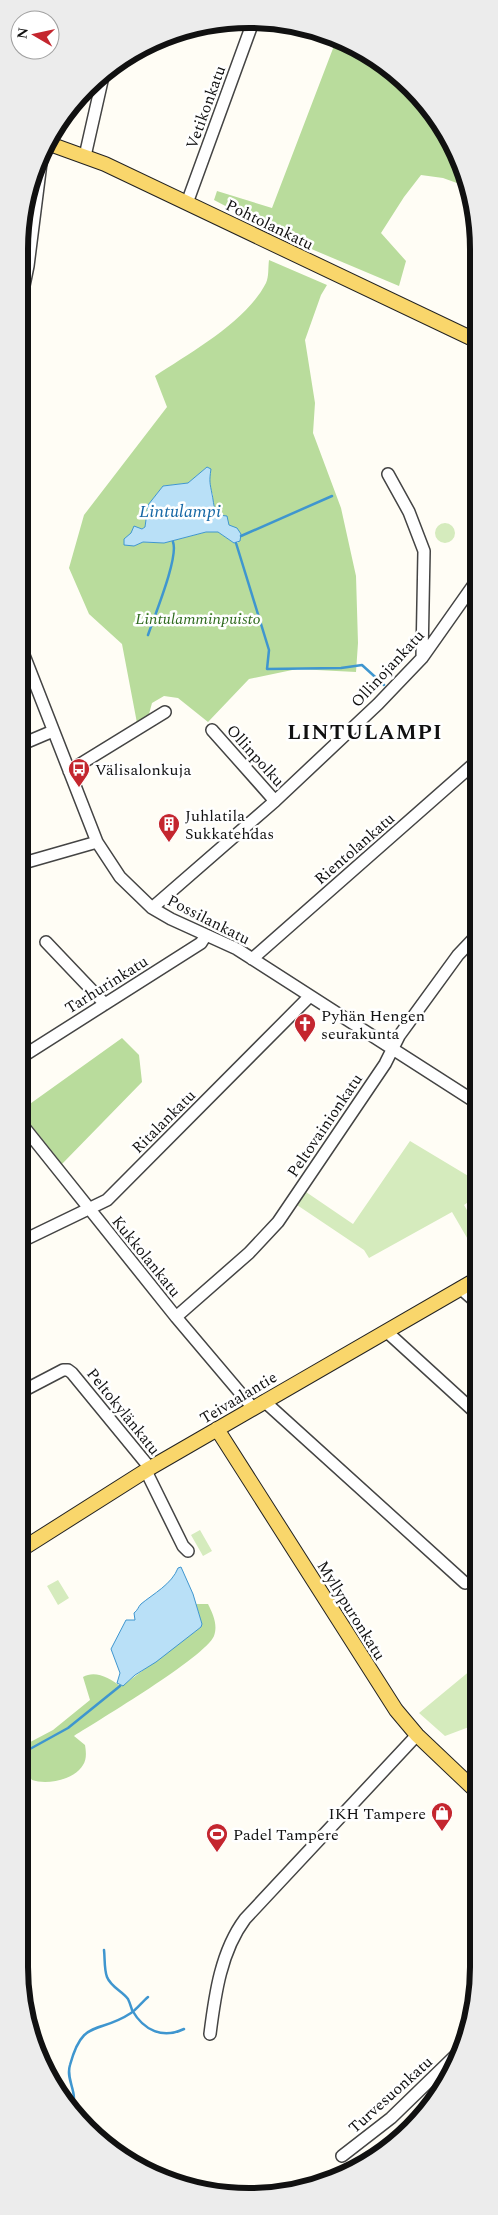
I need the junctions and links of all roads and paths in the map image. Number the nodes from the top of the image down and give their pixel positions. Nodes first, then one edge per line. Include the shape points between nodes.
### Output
1 (251, 28) edge
2 (101, 84) edge
3 (53, 145) edge
4 (85, 156) junction
5 (39, 178) edge
6 (187, 204) junction
7 (28, 264) edge
8 (470, 338) edge
9 (388, 474) dead end
10 (470, 590) edge
11 (422, 658) junction
12 (28, 669) edge
13 (165, 712) dead end
14 (212, 730) dead end
15 (53, 731) junction
16 (28, 742) edge
17 (470, 767) edge
18 (69, 771) junction
19 (275, 801) junction
20 (97, 842) junction
21 (28, 862) edge
22 (152, 908) junction
23 (206, 935) junction
24 (46, 942) dead end
25 (470, 942) edge
26 (252, 959) junction
27 (310, 996) junction
28 (105, 1004) junction
29 (393, 1050) junction
30 (28, 1053) edge
31 (470, 1099) edge
32 (28, 1132) edge
33 (87, 1208) junction
34 (28, 1238) edge
35 (470, 1282) edge
36 (460, 1288) junction
37 (470, 1297) edge
38 (176, 1317) junction
39 (386, 1331) junction
40 (28, 1388) edge
41 (259, 1404) junction
42 (470, 1408) edge
43 (217, 1430) junction
44 (148, 1470) junction
45 (28, 1541) edge
46 (188, 1551) dead end
47 (465, 1583) dead end
48 (417, 1735) junction
49 (470, 1785) edge
50 (210, 2034) dead end
51 (449, 2062) edge
52 (342, 2156) dead end

1 - 6 street, Vetikonkatu
2 - 4 street
3 - 4 main road, Pohtolankatu
4 - 6 main road, Pohtolankatu
5 - 7 street
6 - 8 main road, Pohtolankatu
9 - 11 street via 409,512 424,550
10 - 11 street, Ollinojankatu
11 - 19 street, Ollinojankatu
12 - 15 street, Possilankatu
13 - 18 street
14 - 19 street, Ollinpolku
15 - 16 street
15 - 18 street, Possilankatu
17 - 26 street, Rientolankatu
18 - 20 street, Possilankatu
19 - 22 street, Ollinojankatu
20 - 21 street
20 - 22 street, Possilankatu via 120,877
22 - 23 street, Possilankatu
23 - 26 street, Possilankatu via 226,942
23 - 28 street, Tarhurinkatu via 201,943
24 - 28 street
25 - 29 street, Peltovainionkatu via 399,1036
26 - 27 street, Possilankatu
27 - 29 street, Possilankatu
27 - 33 street, Ritalankatu via 107,1200
28 - 30 street, Tarhurinkatu
29 - 31 street, Possilankatu
29 - 38 street, Peltovainionkatu via 278,1222 249,1253
32 - 33 street, Kukkolankatu
33 - 34 street, Ritalankatu
33 - 38 street, Kukkolankatu
35 - 36 main road, Teivaalantie
36 - 37 street
36 - 39 main road, Teivaalantie
38 - 41 street, Kukkolankatu
39 - 41 main road, Teivaalantie
39 - 42 street
40 - 44 street, Peltokylänkatu via 68,1370
41 - 43 main road, Teivaalantie
41 - 47 street, Kukkolankatu
43 - 44 main road, Teivaalantie
43 - 48 main road, Myllypuronkatu via 387,1698
44 - 45 main road, Teivaalantie
44 - 46 street
48 - 49 main road, Myllypuronkatu
48 - 50 street via 235,1933 221,1972
51 - 52 street, Turvesuonkatu via 391,2118

